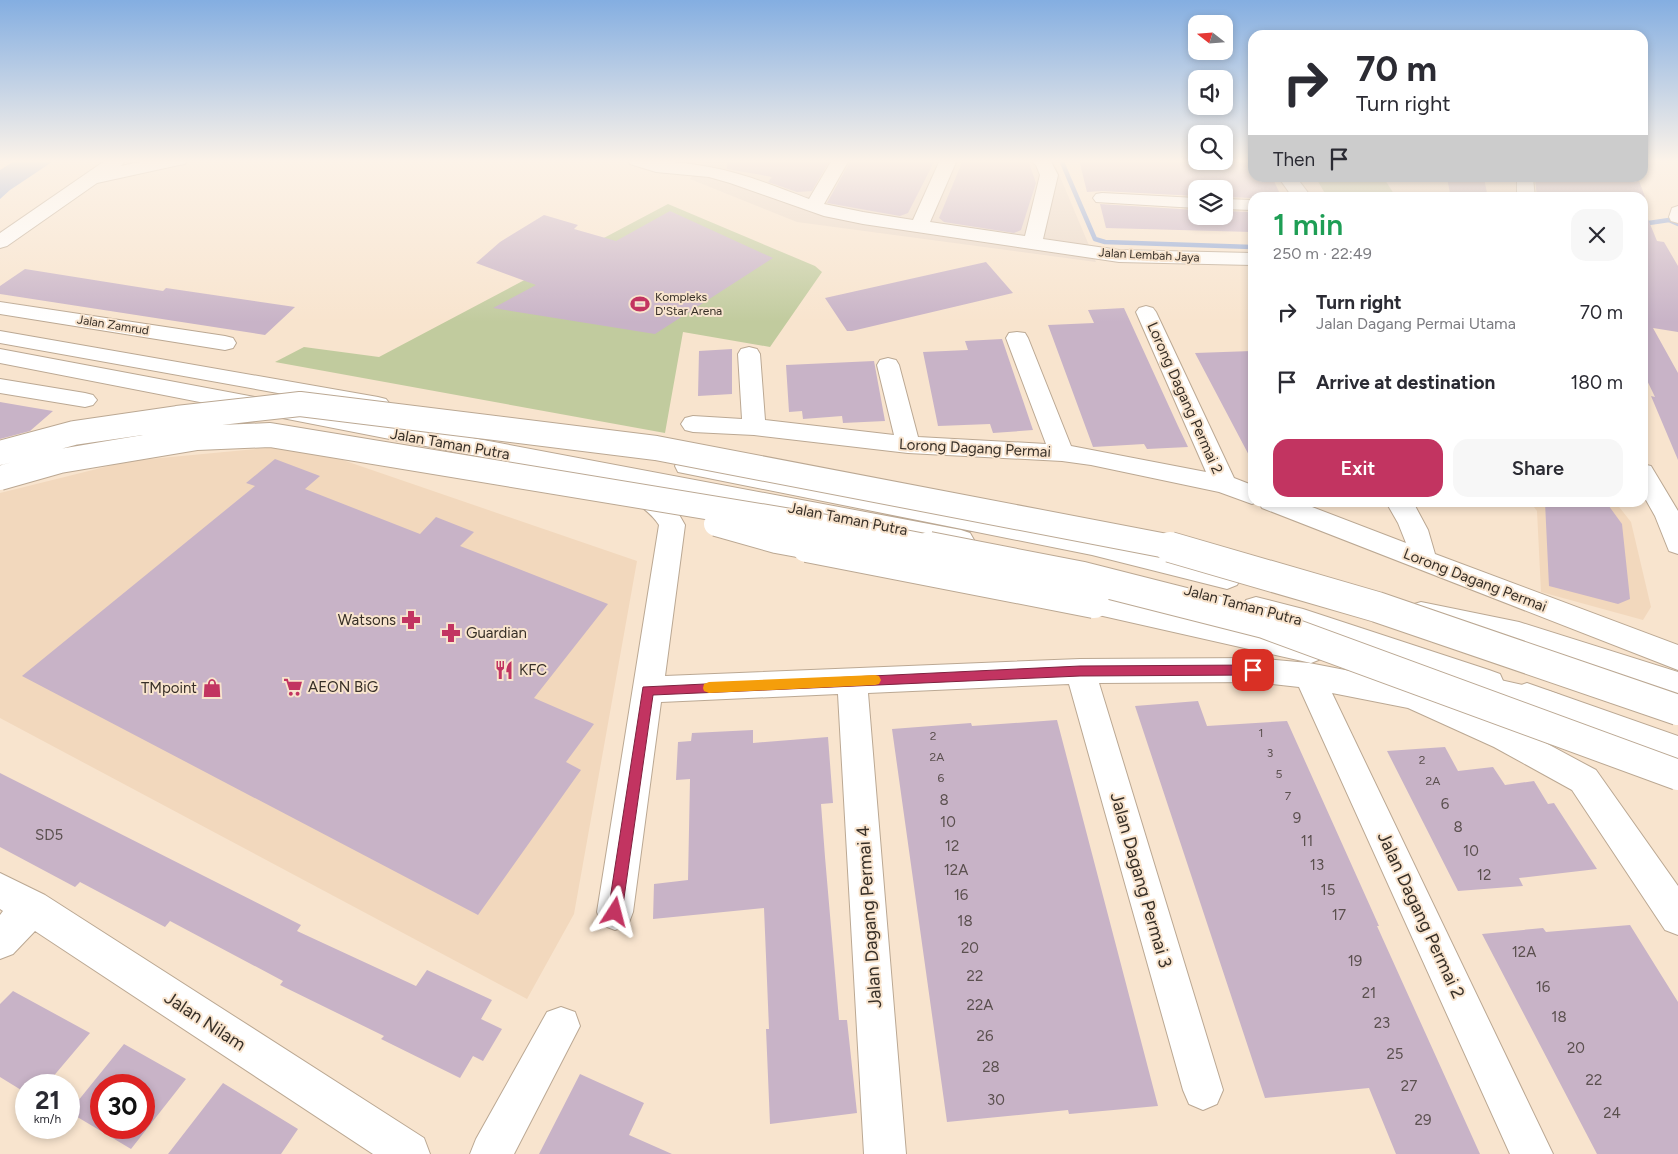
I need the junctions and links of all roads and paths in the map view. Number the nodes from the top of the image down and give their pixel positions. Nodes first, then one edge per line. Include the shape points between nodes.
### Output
1 (14, 214) edge
2 (41, 214) edge
3 (842, 214) edge
4 (925, 214) edge
5 (1040, 214) edge
6 (0, 221) edge
7 (920, 226) junction
8 (0, 242) edge
9 (1033, 243) junction
10 (1248, 259) edge
11 (0, 308) edge
12 (1146, 312) dead end
13 (0, 337) edge
14 (1017, 338) dead end
15 (225, 343) dead end
16 (749, 354) dead end
17 (0, 356) edge
18 (888, 365) dead end
19 (0, 386) edge
20 (85, 400) dead end
21 (693, 424) dead end
22 (754, 428) junction
23 (908, 445) junction
24 (0, 453) edge
25 (1062, 453) junction
26 (1648, 457) edge
27 (617, 474) junction
28 (0, 478) edge
29 (1648, 481) edge
30 (1224, 484) junction
31 (593, 488) junction
32 (1248, 493) edge
33 (751, 501) junction
34 (1678, 504) edge
35 (1285, 507) edge
36 (1402, 507) edge
37 (672, 525) junction
38 (1678, 544) edge
39 (1422, 560) junction
40 (1377, 607) junction
41 (1678, 658) edge
42 (1080, 671) junction
43 (1309, 676) junction
44 (852, 681) junction
45 (1678, 685) edge
46 (648, 690) junction
47 (1550, 704) junction
48 (1673, 710) edge
49 (1678, 750) edge
50 (1678, 775) edge
51 (0, 890) edge
52 (32, 908) junction
53 (615, 912) dead end
54 (1678, 917) edge
55 (0, 941) edge
56 (561, 1026) dead end
57 (1203, 1090) dead end
58 (409, 1153) edge
59 (491, 1154) edge
60 (885, 1154) edge
61 (1532, 1154) edge

1 - 6 main road
2 - 8 main road
3 - 7 main road, Jalan Lembah Jaya
4 - 7 main road
5 - 9 main road
7 - 9 main road, Jalan Lembah Jaya
9 - 10 main road, Jalan Lembah Jaya via 1118,256
11 - 15 main road, Jalan Zamrud
12 - 30 main road, Lorong Dagang Permai 2
13 - 48 main road, Jalan Taman Putra via 332,395 1092,545 1331,604
14 - 25 main road
16 - 22 main road
17 - 27 main road, Jalan Taman Putra
18 - 23 main road
19 - 20 main road
21 - 22 main road, Lorong Dagang Permai
22 - 23 main road, Lorong Dagang Permai
23 - 25 main road, Lorong Dagang Permai
24 - 40 main road, bridge via 74,433 300,404 656,448 1181,550
25 - 30 main road, Lorong Dagang Permai
26 - 34 main road
27 - 33 main road, Jalan Taman Putra
27 - 37 main road via 664,510
28 - 31 main road, bridge via 60,461 197,438 270,435
29 - 38 main road via 1674,527
30 - 32 main road, Lorong Dagang Permai
31 - 47 main road, bridge via 776,541 1030,588
31 - 50 main road, bridge via 1083,577 1264,623
33 - 37 main road via 710,504 689,512
33 - 47 main road, Jalan Taman Putra via 1086,564 1303,620
35 - 39 main road, Lorong Dagang Permai
36 - 39 main road via 1422,547
37 - 46 main road
39 - 41 main road, Lorong Dagang Permai
40 - 45 main road, bridge via 1453,618 1565,646
40 - 48 main road, bridge
42 - 43 main road via 1253,670
42 - 44 main road
42 - 57 main road, Jalan Dagang Permai 3
43 - 54 main road via 1412,696 1505,737 1584,780
43 - 61 main road, Jalan Dagang Permai 2
44 - 46 main road
44 - 60 main road, Jalan Dagang Permai 4
46 - 53 main road
47 - 49 main road, Jalan Taman Putra
51 - 52 main road, Jalan Nilam
52 - 55 main road
52 - 58 main road, Jalan Nilam
56 - 59 main road

